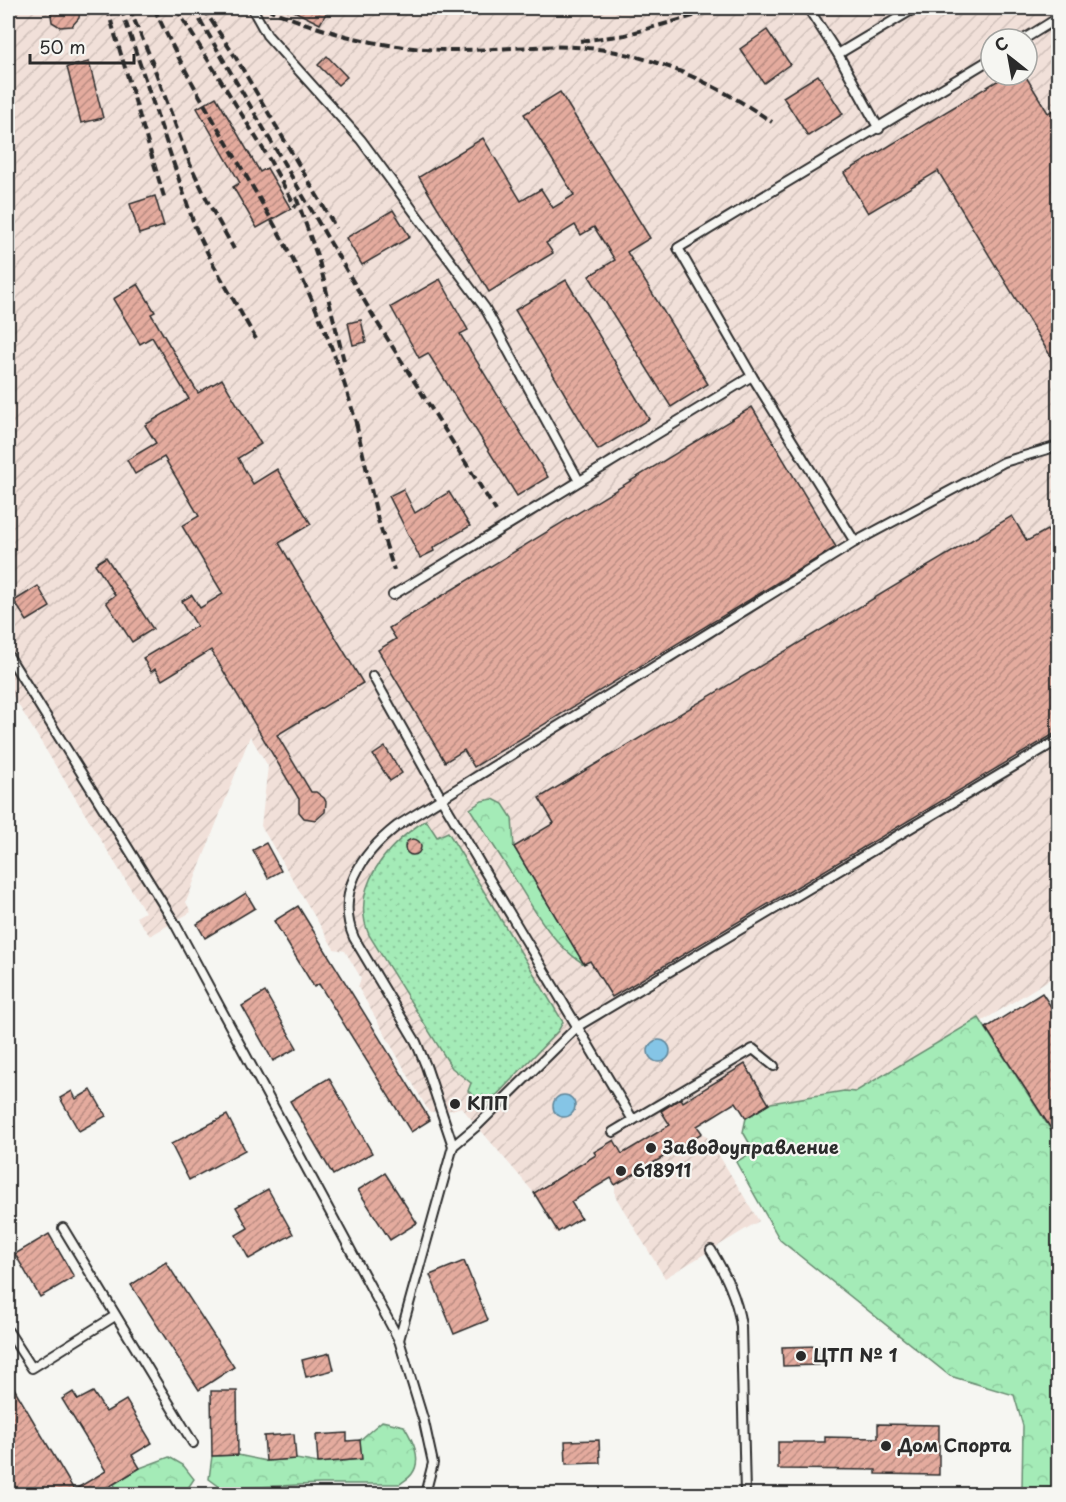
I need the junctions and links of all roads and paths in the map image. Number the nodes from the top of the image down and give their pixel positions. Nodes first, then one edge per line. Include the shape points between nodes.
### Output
1 (252, 8) edge
2 (808, 8) edge
3 (915, 8) edge
4 (1059, 18) edge
5 (1039, 30) edge
6 (838, 54) junction
7 (979, 66) edge
8 (879, 129) junction
9 (752, 376) junction
10 (1059, 446) edge
11 (579, 481) junction
12 (855, 542) junction
13 (393, 595) dead end
14 (8, 655) edge
15 (373, 676) dead end
16 (1059, 740) edge
17 (441, 798) junction
18 (578, 1026) junction
19 (774, 1066) dead end
20 (633, 1120) junction
21 (613, 1132) dead end
22 (453, 1146) junction
23 (63, 1228) dead end
24 (711, 1250) dead end
25 (115, 1316) junction
26 (8, 1331) edge
27 (399, 1340) junction
28 (193, 1443) dead end
29 (425, 1494) edge
30 (745, 1494) edge

1 - 11 lane via 267,35 361,140 485,308
2 - 6 lane
3 - 6 lane
4 - 5 lane
6 - 8 lane
7 - 8 lane
8 - 9 lane via 678,248
9 - 11 lane
9 - 12 lane
10 - 12 lane via 1004,462
11 - 13 lane
12 - 17 lane
14 - 27 lane via 174,922
15 - 17 lane
16 - 18 lane
17 - 18 lane
17 - 22 lane via 397,826 373,847 357,872 347,906 354,938 416,1042
18 - 20 lane
18 - 22 lane
19 - 20 lane via 753,1049
20 - 21 lane
22 - 27 lane
23 - 25 lane
24 - 30 lane via 739,1309
25 - 26 lane via 32,1368
25 - 28 lane
27 - 29 lane via 433,1463

